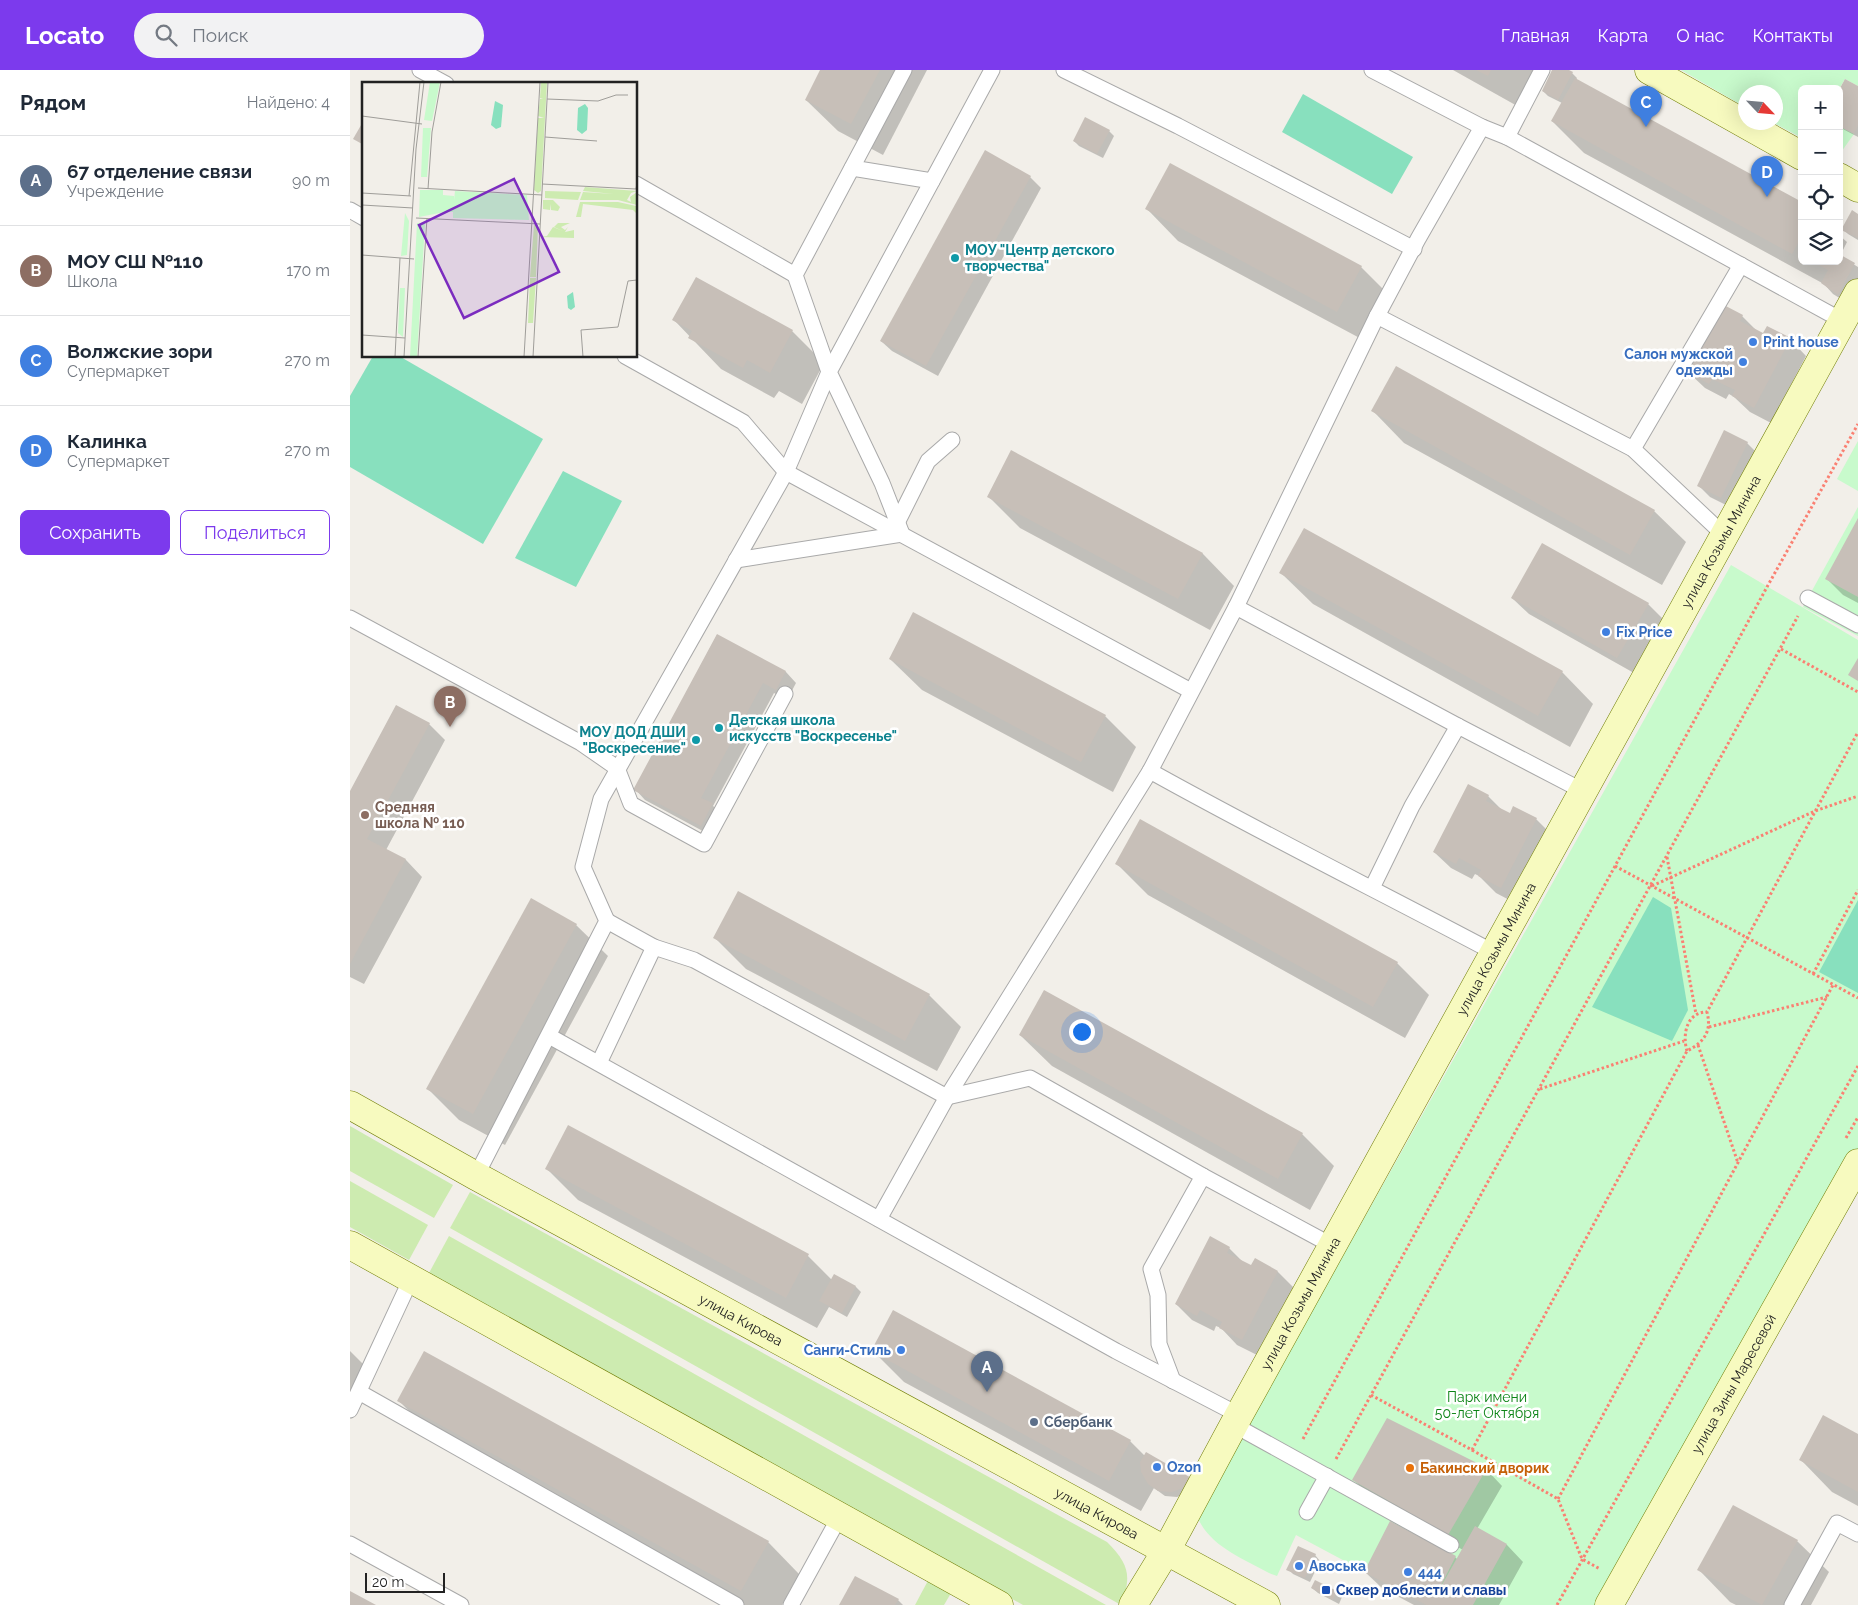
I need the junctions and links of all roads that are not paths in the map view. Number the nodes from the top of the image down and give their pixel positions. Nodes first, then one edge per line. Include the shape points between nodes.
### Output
1 (420, 70) edge
2 (904, 70) edge
3 (992, 70) edge
4 (1064, 70) edge
5 (1372, 70) edge
6 (1542, 70) edge
7 (1649, 70) edge
8 (442, 82) edge
9 (1482, 127) junction
10 (1507, 137) junction
11 (1798, 154) edge
12 (852, 168) junction
13 (1843, 179) edge
14 (932, 181) junction
15 (638, 185) edge
16 (1858, 188) edge
17 (350, 210) edge
18 (362, 217) edge
19 (1414, 249) junction
20 (1741, 265) junction
21 (794, 275) junction
22 (1858, 293) edge
23 (1377, 316) junction
24 (1843, 321) junction
25 (628, 358) edge
26 (829, 372) junction
27 (952, 440) dead end
28 (1633, 449) junction
29 (786, 472) junction
30 (897, 529) junction
31 (1724, 535) junction
32 (736, 560) junction
33 (1808, 598) road end
34 (1236, 607) junction
35 (350, 618) edge
36 (1858, 625) edge
37 (1191, 691) junction
38 (784, 694) dead end
39 (1458, 726) junction
40 (617, 768) junction
41 (1150, 771) junction
42 (1584, 791) junction
43 (1372, 888) junction
44 (607, 921) junction
45 (654, 947) junction
46 (1495, 953) junction
47 (549, 1036) junction
48 (599, 1063) junction
49 (947, 1097) junction
50 (350, 1105) edge
51 (1857, 1168) edge
52 (476, 1176) junction
53 (1203, 1176) junction
54 (879, 1219) junction
55 (350, 1245) edge
56 (1332, 1246) junction
57 (411, 1279) junction
58 (1172, 1381) junction
59 (359, 1392) junction
60 (350, 1410) edge
61 (1236, 1420) junction
62 (1327, 1476) junction
63 (1307, 1512) dead end
64 (840, 1516) junction
65 (1858, 1534) edge
66 (350, 1544) edge
67 (1451, 1545) dead end
68 (1166, 1552) junction
69 (461, 1605) edge
70 (736, 1605) edge
71 (791, 1605) edge
72 (999, 1605) edge
73 (1134, 1605) edge
74 (1266, 1605) edge
75 (1609, 1605) edge
76 (1792, 1605) edge

1 - 8 lane
2 - 12 lane
3 - 14 lane
4 - 19 lane
5 - 9 lane
6 - 10 lane
7 - 11 street
9 - 10 lane
9 - 19 lane
10 - 20 lane
12 - 14 lane
12 - 21 lane
13 - 16 street
14 - 26 lane
15 - 21 lane
17 - 18 lane
19 - 23 lane
20 - 24 lane
20 - 28 lane
21 - 26 lane
22 - 24 street, улица Козьмы Минина
23 - 28 lane
23 - 34 lane
24 - 31 street, улица Козьмы Минина
25 - 29 lane via 743,422
26 - 29 lane
26 - 30 lane via 882,483
27 - 30 lane via 928,461
28 - 31 lane
29 - 30 lane
29 - 32 lane
30 - 32 lane
30 - 37 lane
31 - 42 street, улица Козьмы Минина
32 - 40 lane
33 - 36 lane
34 - 37 lane
34 - 39 lane
35 - 40 lane via 581,743
37 - 41 lane
38 - 40 lane via 704,844 631,804
39 - 42 lane
39 - 43 lane via 1412,806
40 - 44 lane via 601,799 583,868
41 - 43 lane
41 - 49 lane
42 - 46 street, улица Козьмы Минина
43 - 46 lane
44 - 45 lane
44 - 47 lane
45 - 48 lane
45 - 49 lane via 694,960
46 - 56 street, улица Козьмы Минина
47 - 48 lane
47 - 52 lane
48 - 54 lane
49 - 53 lane via 1030,1078
49 - 54 lane
50 - 52 street, улица Кирова
51 - 75 street, улица Зины Маресевой
52 - 68 street, улица Кирова
53 - 56 lane
53 - 58 lane via 1151,1269 1158,1295 1159,1344
54 - 58 lane
55 - 57 street
56 - 61 street, улица Козьмы Минина
57 - 59 lane
57 - 64 street
58 - 61 lane
59 - 60 lane
59 - 70 lane
61 - 62 lane
61 - 68 street, улица Козьмы Минина
62 - 63 lane
62 - 67 lane
64 - 71 lane
64 - 72 street
65 - 76 lane via 1836,1523
66 - 69 lane
68 - 73 street, улица Козьмы Минина
68 - 74 street, улица Кирова

